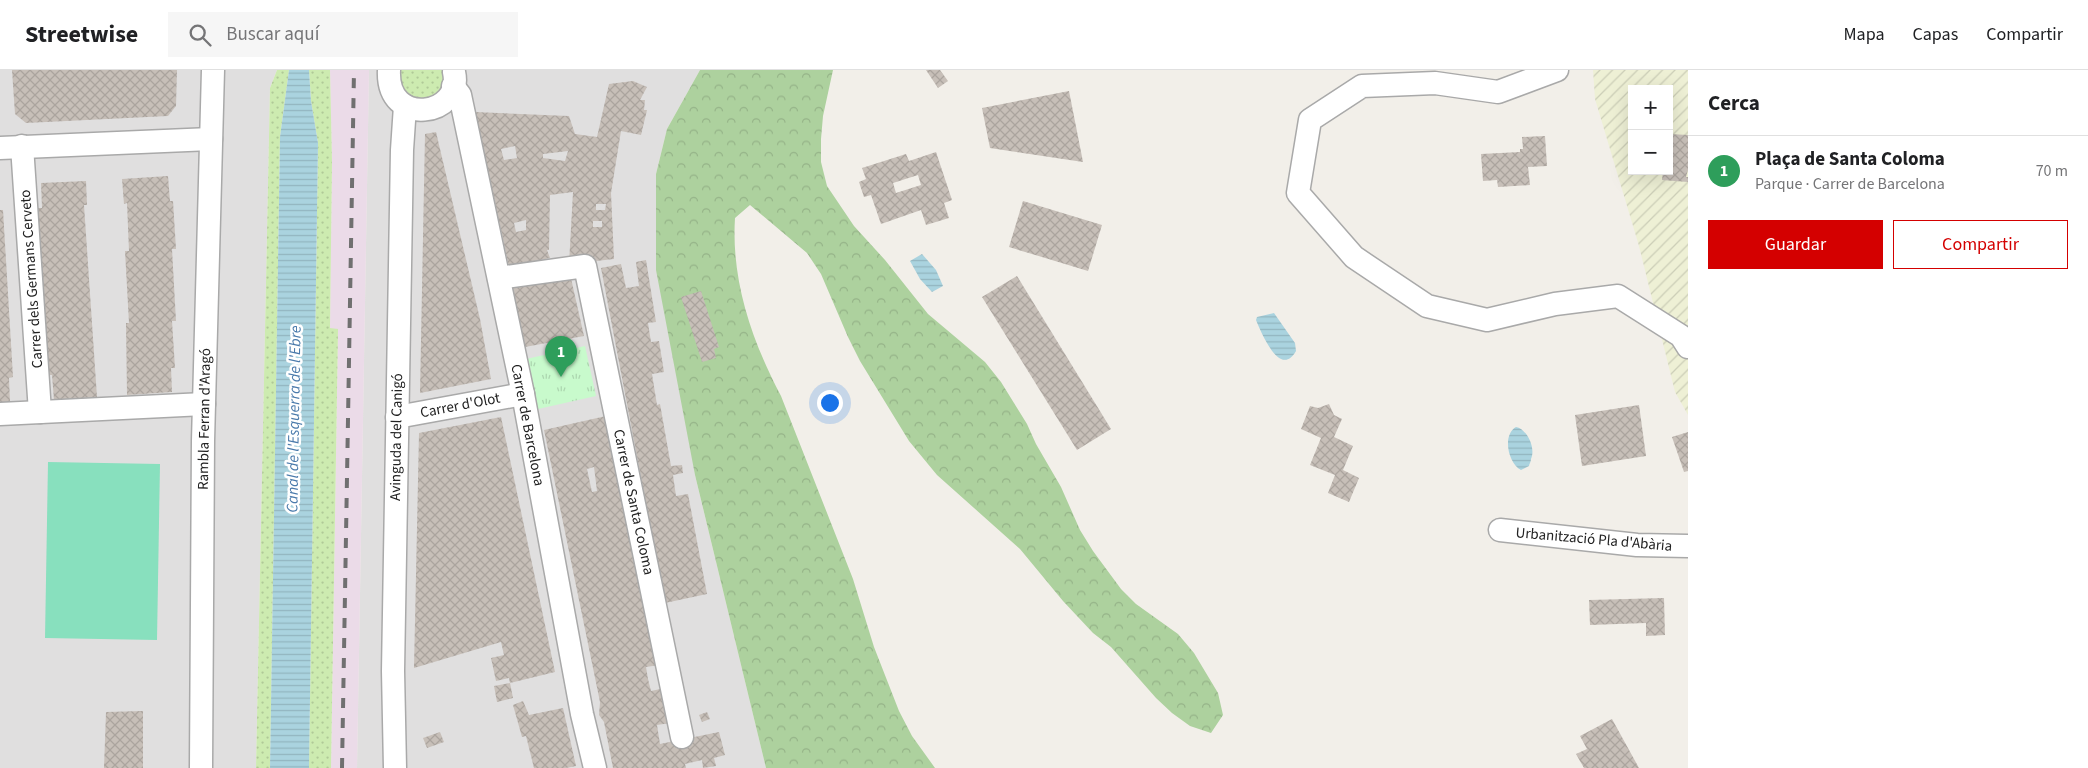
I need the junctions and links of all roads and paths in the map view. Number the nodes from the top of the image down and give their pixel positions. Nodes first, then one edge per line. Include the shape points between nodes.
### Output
1 (213, 70) edge
2 (389, 70) edge
3 (1557, 70) edge
4 (453, 78) edge
5 (405, 106) junction
6 (211, 139) junction
7 (22, 146) junction
8 (0, 148) edge
9 (499, 278) junction
10 (1688, 347) edge
11 (523, 394) junction
12 (204, 404) junction
13 (40, 412) junction
14 (0, 414) edge
15 (397, 417) junction
16 (1500, 530) dead end
17 (1688, 546) edge
18 (682, 738) dead end
19 (200, 768) edge
20 (395, 768) edge
21 (595, 768) edge

1 - 6 street, Rambla Ferran d'Aragó
2 - 5 street via 391,91
3 - 10 street via 1498,92 1434,83 1362,86 1310,120 1298,193 1354,257 1427,306 1488,320 1555,304 1618,296 1682,336
4 - 5 street via 448,96 440,104 423,110
4 - 9 street, Carrer de Barcelona via 460,95
5 - 15 street, Avinguda del Canigó
6 - 7 street
6 - 12 street, Rambla Ferran d'Aragó
7 - 8 street
7 - 13 street, Carrer dels Germans Cerveto
9 - 11 street, Carrer de Barcelona
9 - 18 street, Carrer de Santa Coloma via 585,266
11 - 15 street, Carrer d'Olot
11 - 21 street, Carrer de Barcelona via 582,714
12 - 13 street
12 - 19 street, Rambla Ferran d'Aragó
13 - 14 street
15 - 20 street, Avinguda del Canigó via 393,671
16 - 17 street, Urbanització Pla d'Abària via 1637,545

